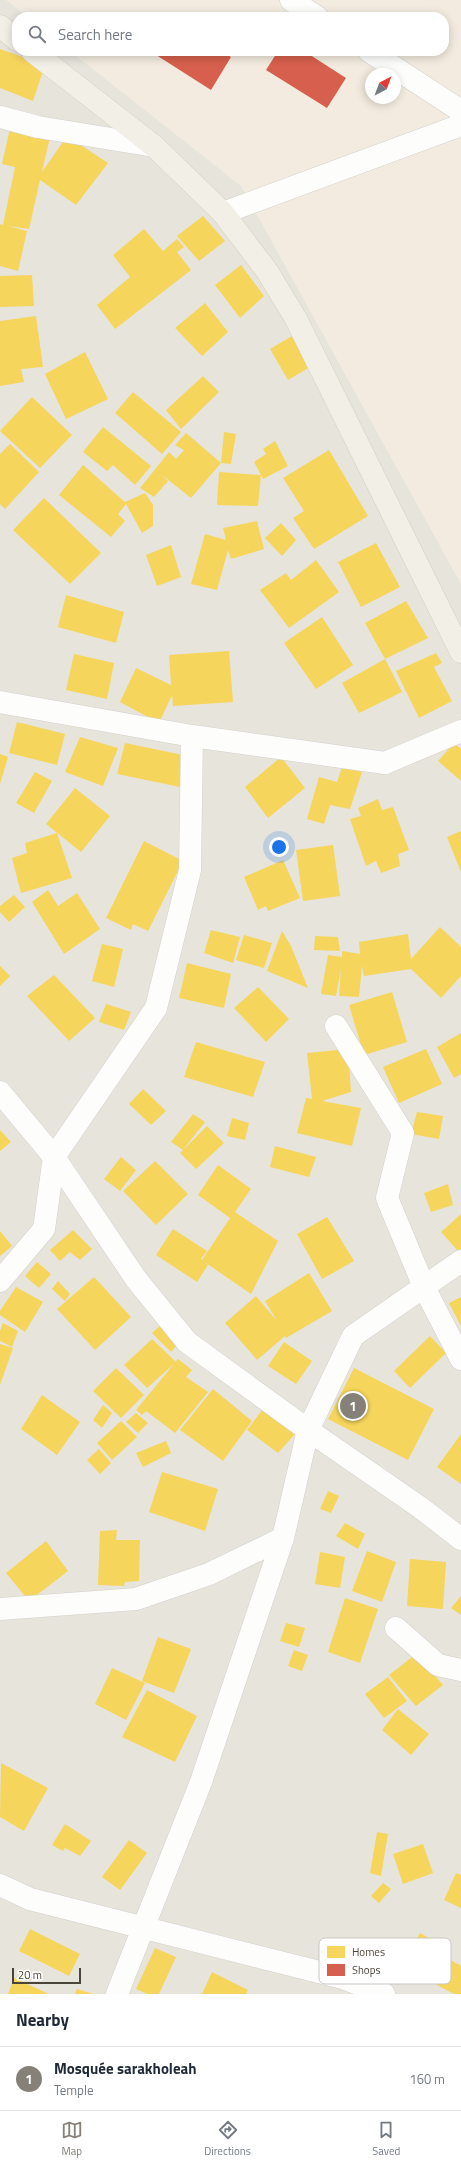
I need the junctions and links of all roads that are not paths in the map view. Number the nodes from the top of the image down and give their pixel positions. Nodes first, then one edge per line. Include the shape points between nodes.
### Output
1 (291, 0) edge
2 (309, 12) edge
3 (0, 26) edge
4 (12, 36) edge
5 (38, 56) edge
6 (377, 56) edge
7 (461, 111) edge
8 (0, 117) edge
9 (461, 125) edge
10 (154, 146) junction
11 (223, 213) junction
12 (461, 652) edge
13 (0, 702) edge
14 (461, 731) edge
15 (192, 736) junction
16 (336, 1026) dead end
17 (0, 1092) edge
18 (54, 1157) junction
19 (461, 1261) edge
20 (0, 1281) edge
21 (424, 1287) junction
22 (461, 1359) edge
23 (308, 1430) junction
24 (284, 1538) junction
25 (461, 1539) edge
26 (0, 1609) edge
27 (396, 1628) dead end
28 (461, 1670) edge
29 (0, 1885) edge
30 (143, 1927) junction
31 (319, 1972) edge
32 (358, 1984) edge
33 (117, 1994) edge
34 (384, 1994) edge

1 - 2 street
3 - 4 main road
5 - 10 main road
6 - 7 street
8 - 10 street via 38,127
9 - 11 street
10 - 11 main road
11 - 12 main road via 267,271 296,319
13 - 15 street
14 - 15 street via 385,763
15 - 18 street via 190,870 156,1008
16 - 21 street via 404,1133 387,1198
17 - 18 street
18 - 20 street via 44,1229
18 - 23 street via 136,1279 187,1342
19 - 21 street
21 - 22 street
21 - 23 street via 353,1336
23 - 24 street
23 - 25 street via 421,1508
24 - 26 street via 209,1574 136,1599
24 - 30 street via 201,1782
27 - 28 street via 438,1665
29 - 30 street via 30,1899
30 - 31 street
30 - 33 street
32 - 34 street

